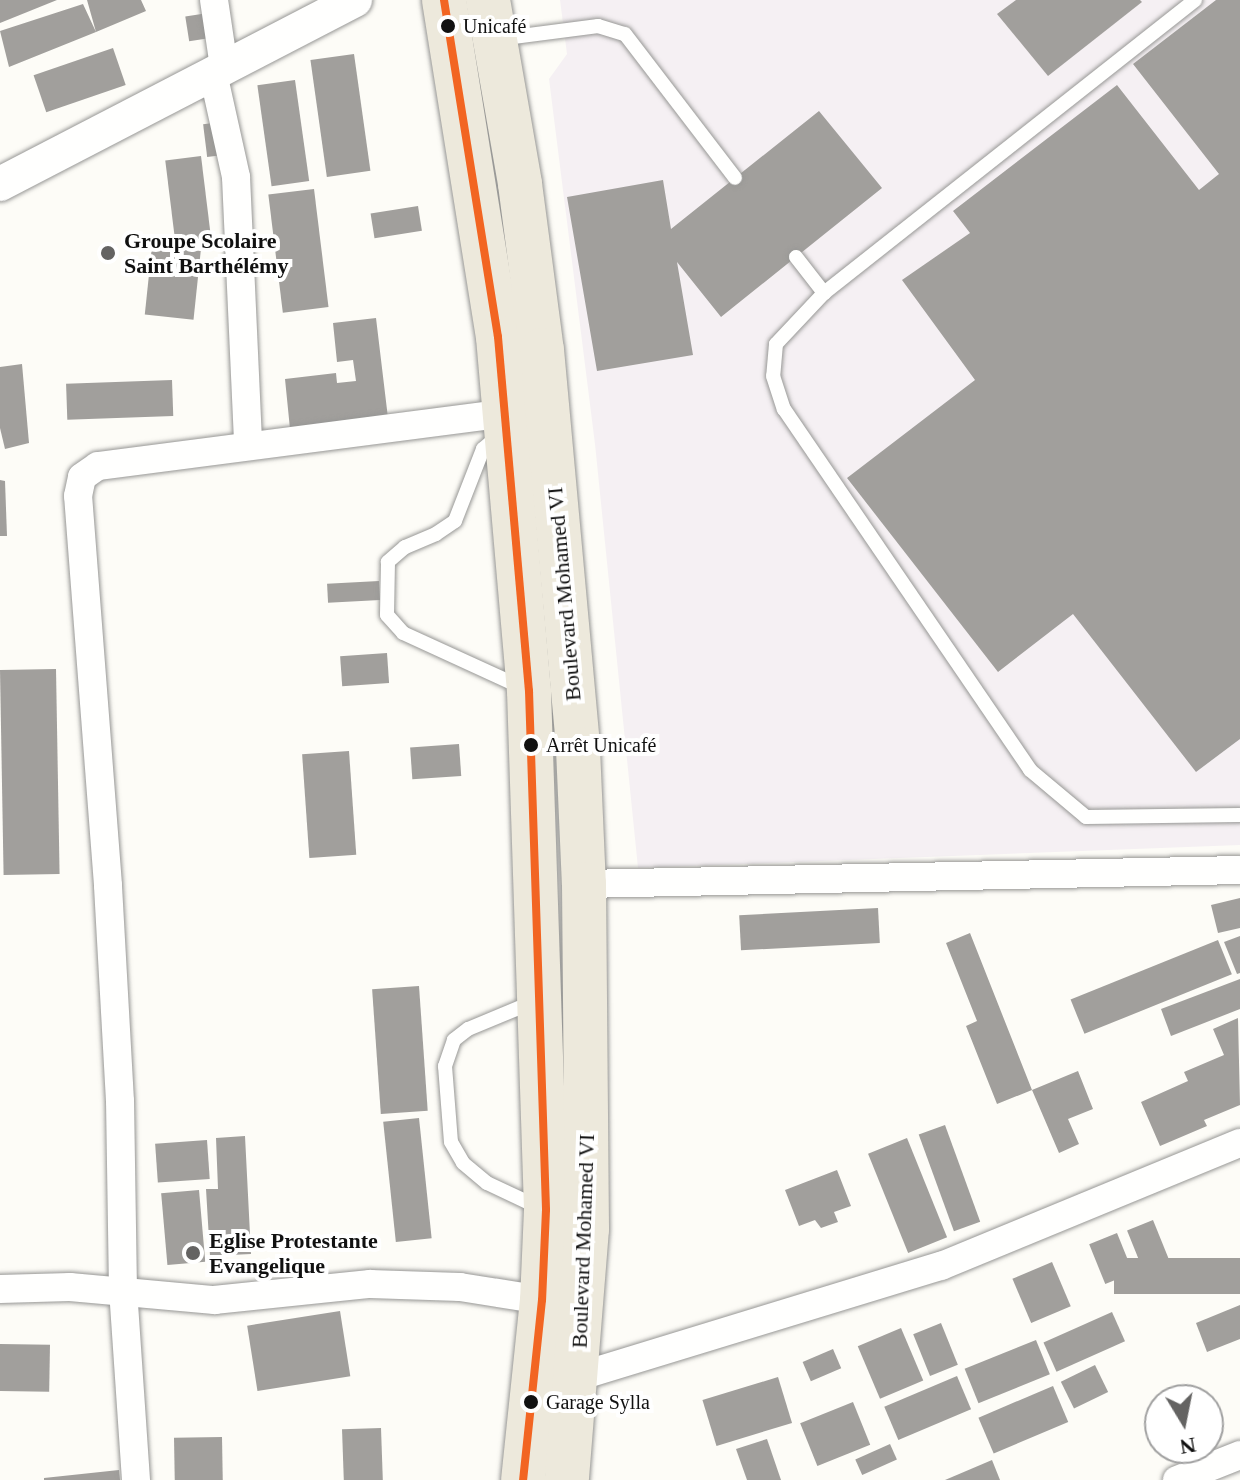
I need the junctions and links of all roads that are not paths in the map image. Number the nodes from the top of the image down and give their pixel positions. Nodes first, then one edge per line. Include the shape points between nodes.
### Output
1 (214, 0) edge
2 (355, 0) edge
3 (444, 0) edge
4 (1195, 0) edge
5 (491, 20) edge
6 (218, 70) junction
7 (735, 178) dead end
8 (0, 184) edge
9 (796, 257) dead end
10 (824, 293) junction
11 (506, 420) junction
12 (248, 446) junction
13 (529, 691) junction
14 (1240, 815) edge
15 (1240, 870) edge
16 (584, 884) junction
17 (541, 999) junction
18 (543, 1094) junction
19 (587, 1094) junction
20 (1240, 1143) edge
21 (546, 1210) junction
22 (0, 1289) edge
23 (123, 1291) junction
24 (542, 1300) junction
25 (577, 1377) junction
26 (1240, 1455) edge
27 (136, 1480) edge
28 (523, 1480) edge
29 (567, 1480) edge
30 (1177, 1480) edge

1 - 6 street
2 - 6 street
3 - 11 main road, Boulevard Mohamed VI via 498,337
4 - 10 lane
5 - 7 lane via 598,26 625,34
5 - 16 main road, Boulevard Mohamed VI via 542,350 578,749
6 - 8 street
6 - 12 street via 236,177
9 - 10 lane
10 - 14 lane via 776,344 773,376 784,409 1030,770 1086,817
11 - 12 street
11 - 13 main road, Boulevard Mohamed VI
11 - 13 lane via 483,449 455,521 388,562 387,615 403,633
12 - 23 street via 98,466 82,477 78,496 108,885 120,1101
13 - 17 main road, Boulevard Mohamed VI
15 - 16 street
16 - 19 main road, Boulevard Mohamed VI
17 - 18 main road, Boulevard Mohamed VI
17 - 21 lane via 468,1029 454,1040 445,1066 451,1142 463,1163 487,1183
18 - 19 main road
18 - 21 main road, Boulevard Mohamed VI
19 - 25 main road, Boulevard Mohamed VI via 587,1229
20 - 25 street via 941,1266
21 - 24 main road, Boulevard Mohamed VI
22 - 23 street
23 - 24 street via 214,1300 370,1284 460,1287
23 - 27 street
24 - 28 main road, Boulevard Mohamed VI
25 - 29 main road, Boulevard Mohamed VI
26 - 30 street

